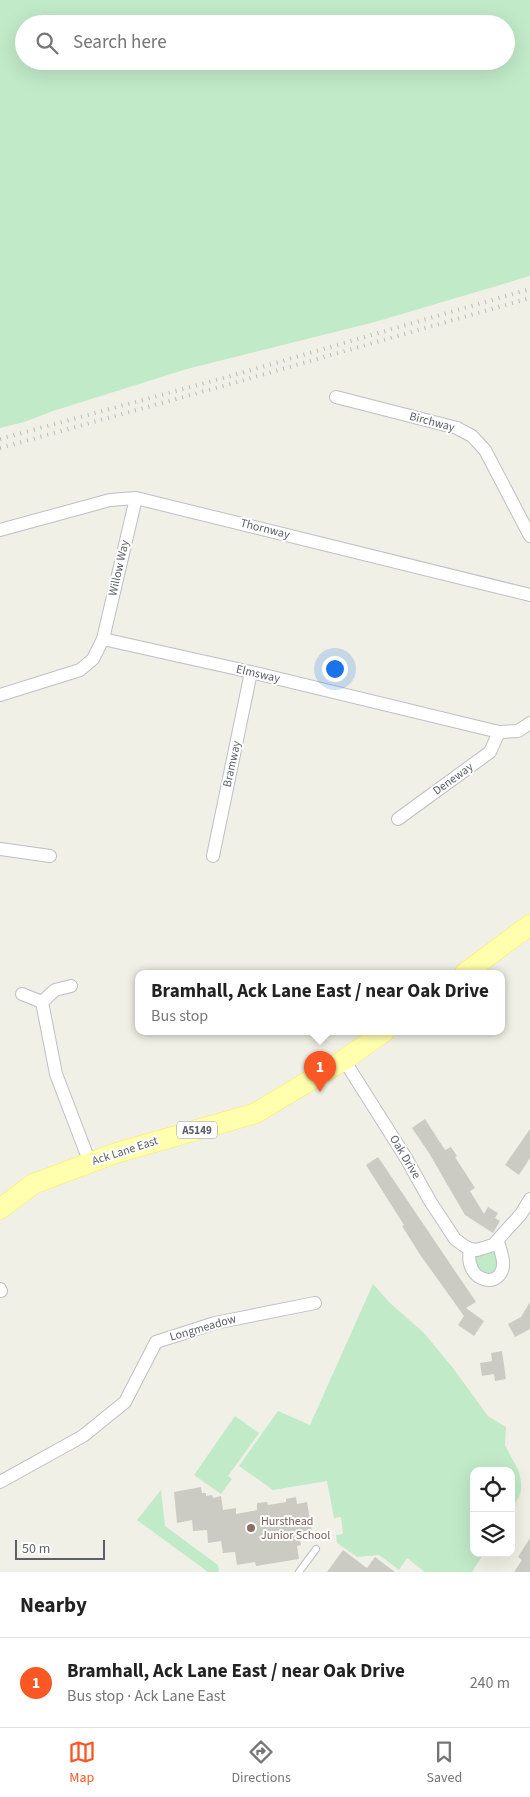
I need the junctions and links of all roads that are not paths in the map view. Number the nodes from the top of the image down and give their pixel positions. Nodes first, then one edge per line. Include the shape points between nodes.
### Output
1 (336, 397) dead end
2 (136, 498) junction
3 (0, 530) edge
4 (530, 536) edge
5 (529, 591) edge
6 (103, 639) junction
7 (251, 672) junction
8 (0, 695) edge
9 (530, 723) edge
10 (498, 732) junction
11 (398, 819) dead end
12 (0, 850) edge
13 (50, 856) dead end
14 (214, 856) dead end
15 (530, 925) edge
16 (469, 970) edge
17 (72, 986) dead end
18 (22, 994) dead end
19 (42, 1002) junction
20 (378, 1035) edge
21 (344, 1060) junction
22 (90, 1162) junction
23 (530, 1199) edge
24 (0, 1209) edge
25 (498, 1242) junction
26 (470, 1250) junction
27 (315, 1303) dead end
28 (0, 1482) edge
29 (316, 1549) dead end
30 (298, 1572) edge

1 - 4 street, Birchway via 457,428 472,436 485,450
2 - 3 street, Thornway via 110,500
2 - 5 street, Thornway
2 - 6 street, Willow Way
6 - 7 street, Elmsway
6 - 8 street via 93,659 80,670
7 - 10 street, Elmsway
7 - 14 street, Bramway
9 - 10 street, Elmsway via 518,731
10 - 11 street, Deneway via 490,752
12 - 13 street
15 - 16 main road
17 - 19 street via 55,990
18 - 19 street
19 - 22 street via 56,1074
20 - 21 main road, Ack Lane East / A5149
21 - 22 main road, Ack Lane East / A5149 via 256,1113
21 - 26 street, Oak Drive via 455,1239
22 - 24 main road, Ack Lane East / A5149 via 33,1184
23 - 25 street
25 - 26 street
25 - 26 street via 503,1262 494,1279 482,1279 472,1270
27 - 28 street, Longmeadow via 215,1323 156,1342 125,1402 83,1436
29 - 30 lane

